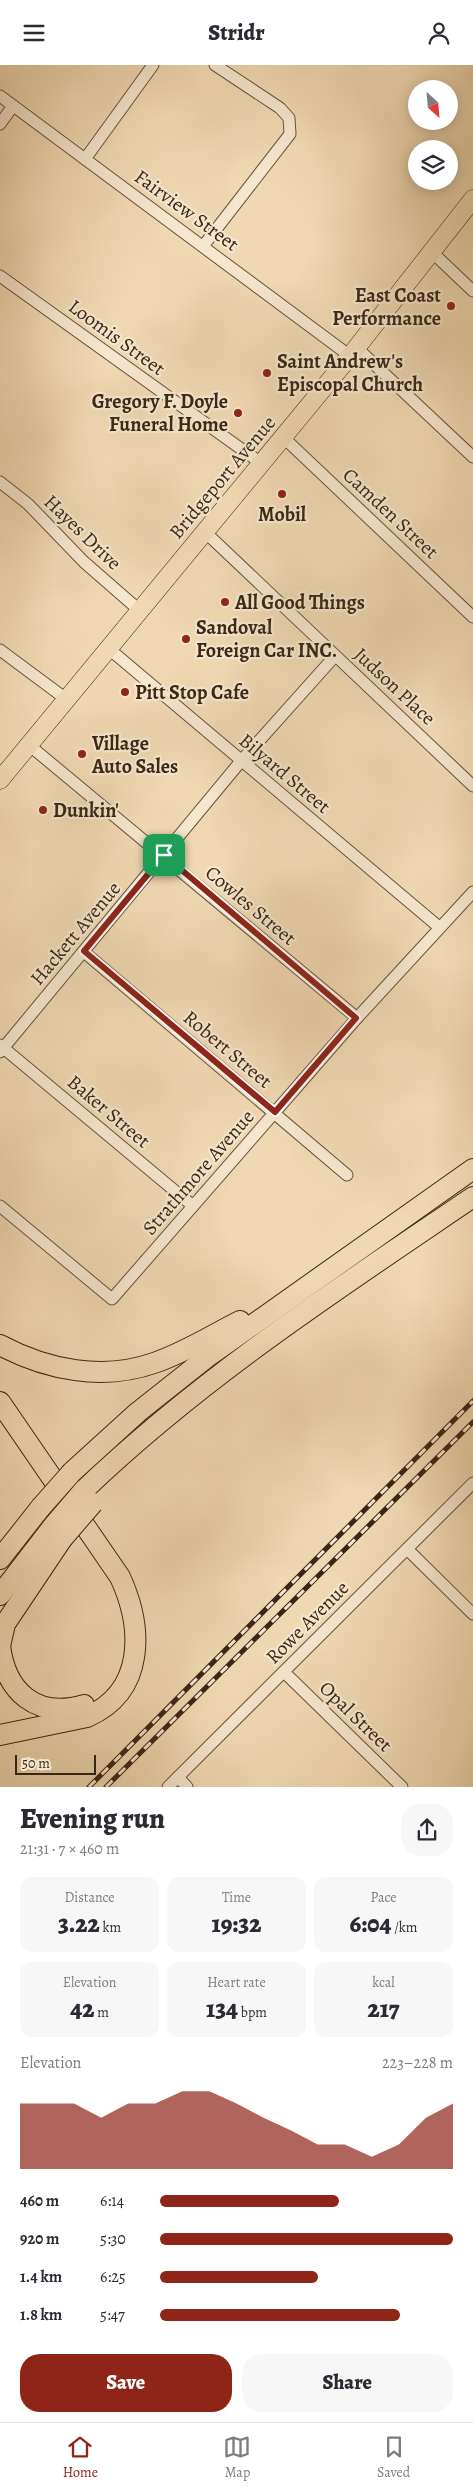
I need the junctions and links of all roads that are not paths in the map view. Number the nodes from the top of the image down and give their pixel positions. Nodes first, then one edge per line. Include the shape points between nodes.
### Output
1 (153, 65) edge
2 (215, 65) edge
3 (0, 96) edge
4 (13, 106) junction
5 (0, 124) edge
6 (84, 159) junction
7 (473, 199) edge
8 (204, 245) junction
9 (433, 253) junction
10 (0, 276) edge
11 (473, 291) edge
12 (353, 352) junction
13 (283, 437) junction
14 (473, 457) edge
15 (260, 463) junction
16 (0, 482) edge
17 (204, 531) junction
18 (139, 610) junction
19 (473, 617) edge
20 (108, 647) junction
21 (0, 650) edge
22 (335, 656) junction
23 (66, 699) junction
24 (28, 745) junction
25 (241, 761) junction
26 (0, 780) edge
27 (473, 786) edge
28 (164, 855) junction
29 (473, 892) edge
30 (439, 927) junction
31 (84, 951) junction
32 (356, 1018) junction
33 (1, 1048) edge
34 (275, 1112) junction
35 (473, 1169) edge
36 (347, 1175) dead end
37 (473, 1197) edge
38 (0, 1206) edge
39 (193, 1206) junction
40 (296, 1293) junction
41 (0, 1345) edge
42 (0, 1402) edge
43 (0, 1417) edge
44 (473, 1483) edge
45 (58, 1532) junction
46 (407, 1549) junction
47 (0, 1559) edge
48 (0, 1595) edge
49 (473, 1614) edge
50 (0, 1646) edge
51 (284, 1672) junction
52 (0, 1735) edge
53 (178, 1777) junction
54 (168, 1787) edge
55 (187, 1787) edge
56 (402, 1787) edge

1 - 6 street
2 - 8 street via 280,108 289,118 290,134
3 - 4 street, Fairview Street
4 - 5 street
4 - 6 street, Fairview Street
6 - 8 street, Fairview Street
7 - 9 main road, Bridgeport Avenue
8 - 12 street, Fairview Street
9 - 11 street
9 - 12 main road, Bridgeport Avenue
10 - 15 street, Loomis Street
12 - 13 main road, Bridgeport Avenue
12 - 14 street, Fairview Street
13 - 15 main road, Bridgeport Avenue
13 - 19 street, Camden Street
15 - 17 main road, Bridgeport Avenue
16 - 18 street, Hayes Drive via 28,504 84,562
17 - 18 main road, Bridgeport Avenue
17 - 22 street, Judson Place
18 - 20 main road, Bridgeport Avenue
20 - 23 main road, Bridgeport Avenue
20 - 25 street, Bilyard Street
21 - 23 street
22 - 25 street, Hackett Avenue
22 - 27 street, Judson Place
23 - 24 main road, Bridgeport Avenue
24 - 26 main road, Bridgeport Avenue
24 - 28 street, Cowles Street
25 - 28 street, Hackett Avenue
25 - 30 street, Bilyard Street
28 - 31 street, Hackett Avenue
28 - 32 street, Cowles Street
29 - 30 street, Strathmore Avenue
30 - 32 street, Strathmore Avenue
31 - 33 street, Hackett Avenue
31 - 34 street, Robert Street
32 - 34 street, Strathmore Avenue
33 - 39 street, Baker Street
34 - 36 street, Robert Street
34 - 39 street, Strathmore Avenue
35 - 40 highway
37 - 45 highway, bridge via 209,1382 133,1443
38 - 39 street, Strathmore Avenue via 112,1299
40 - 41 highway via 175,1354 132,1369 91,1372 53,1367
40 - 47 highway, bridge via 138,1412 72,1472
42 - 52 highway via 120,1577 133,1610 136,1640 131,1670 124,1685 97,1712
43 - 50 highway via 112,1584 126,1632 124,1657 115,1679 98,1698 70,1709 45,1707 25,1697 4,1670
44 - 46 street, Rowe Avenue
45 - 48 highway
45 - 50 highway via 5,1624
46 - 49 street
46 - 51 street, Rowe Avenue
51 - 53 street, Rowe Avenue
51 - 56 street, Opal Street
53 - 54 street, Rowe Avenue
53 - 55 street

